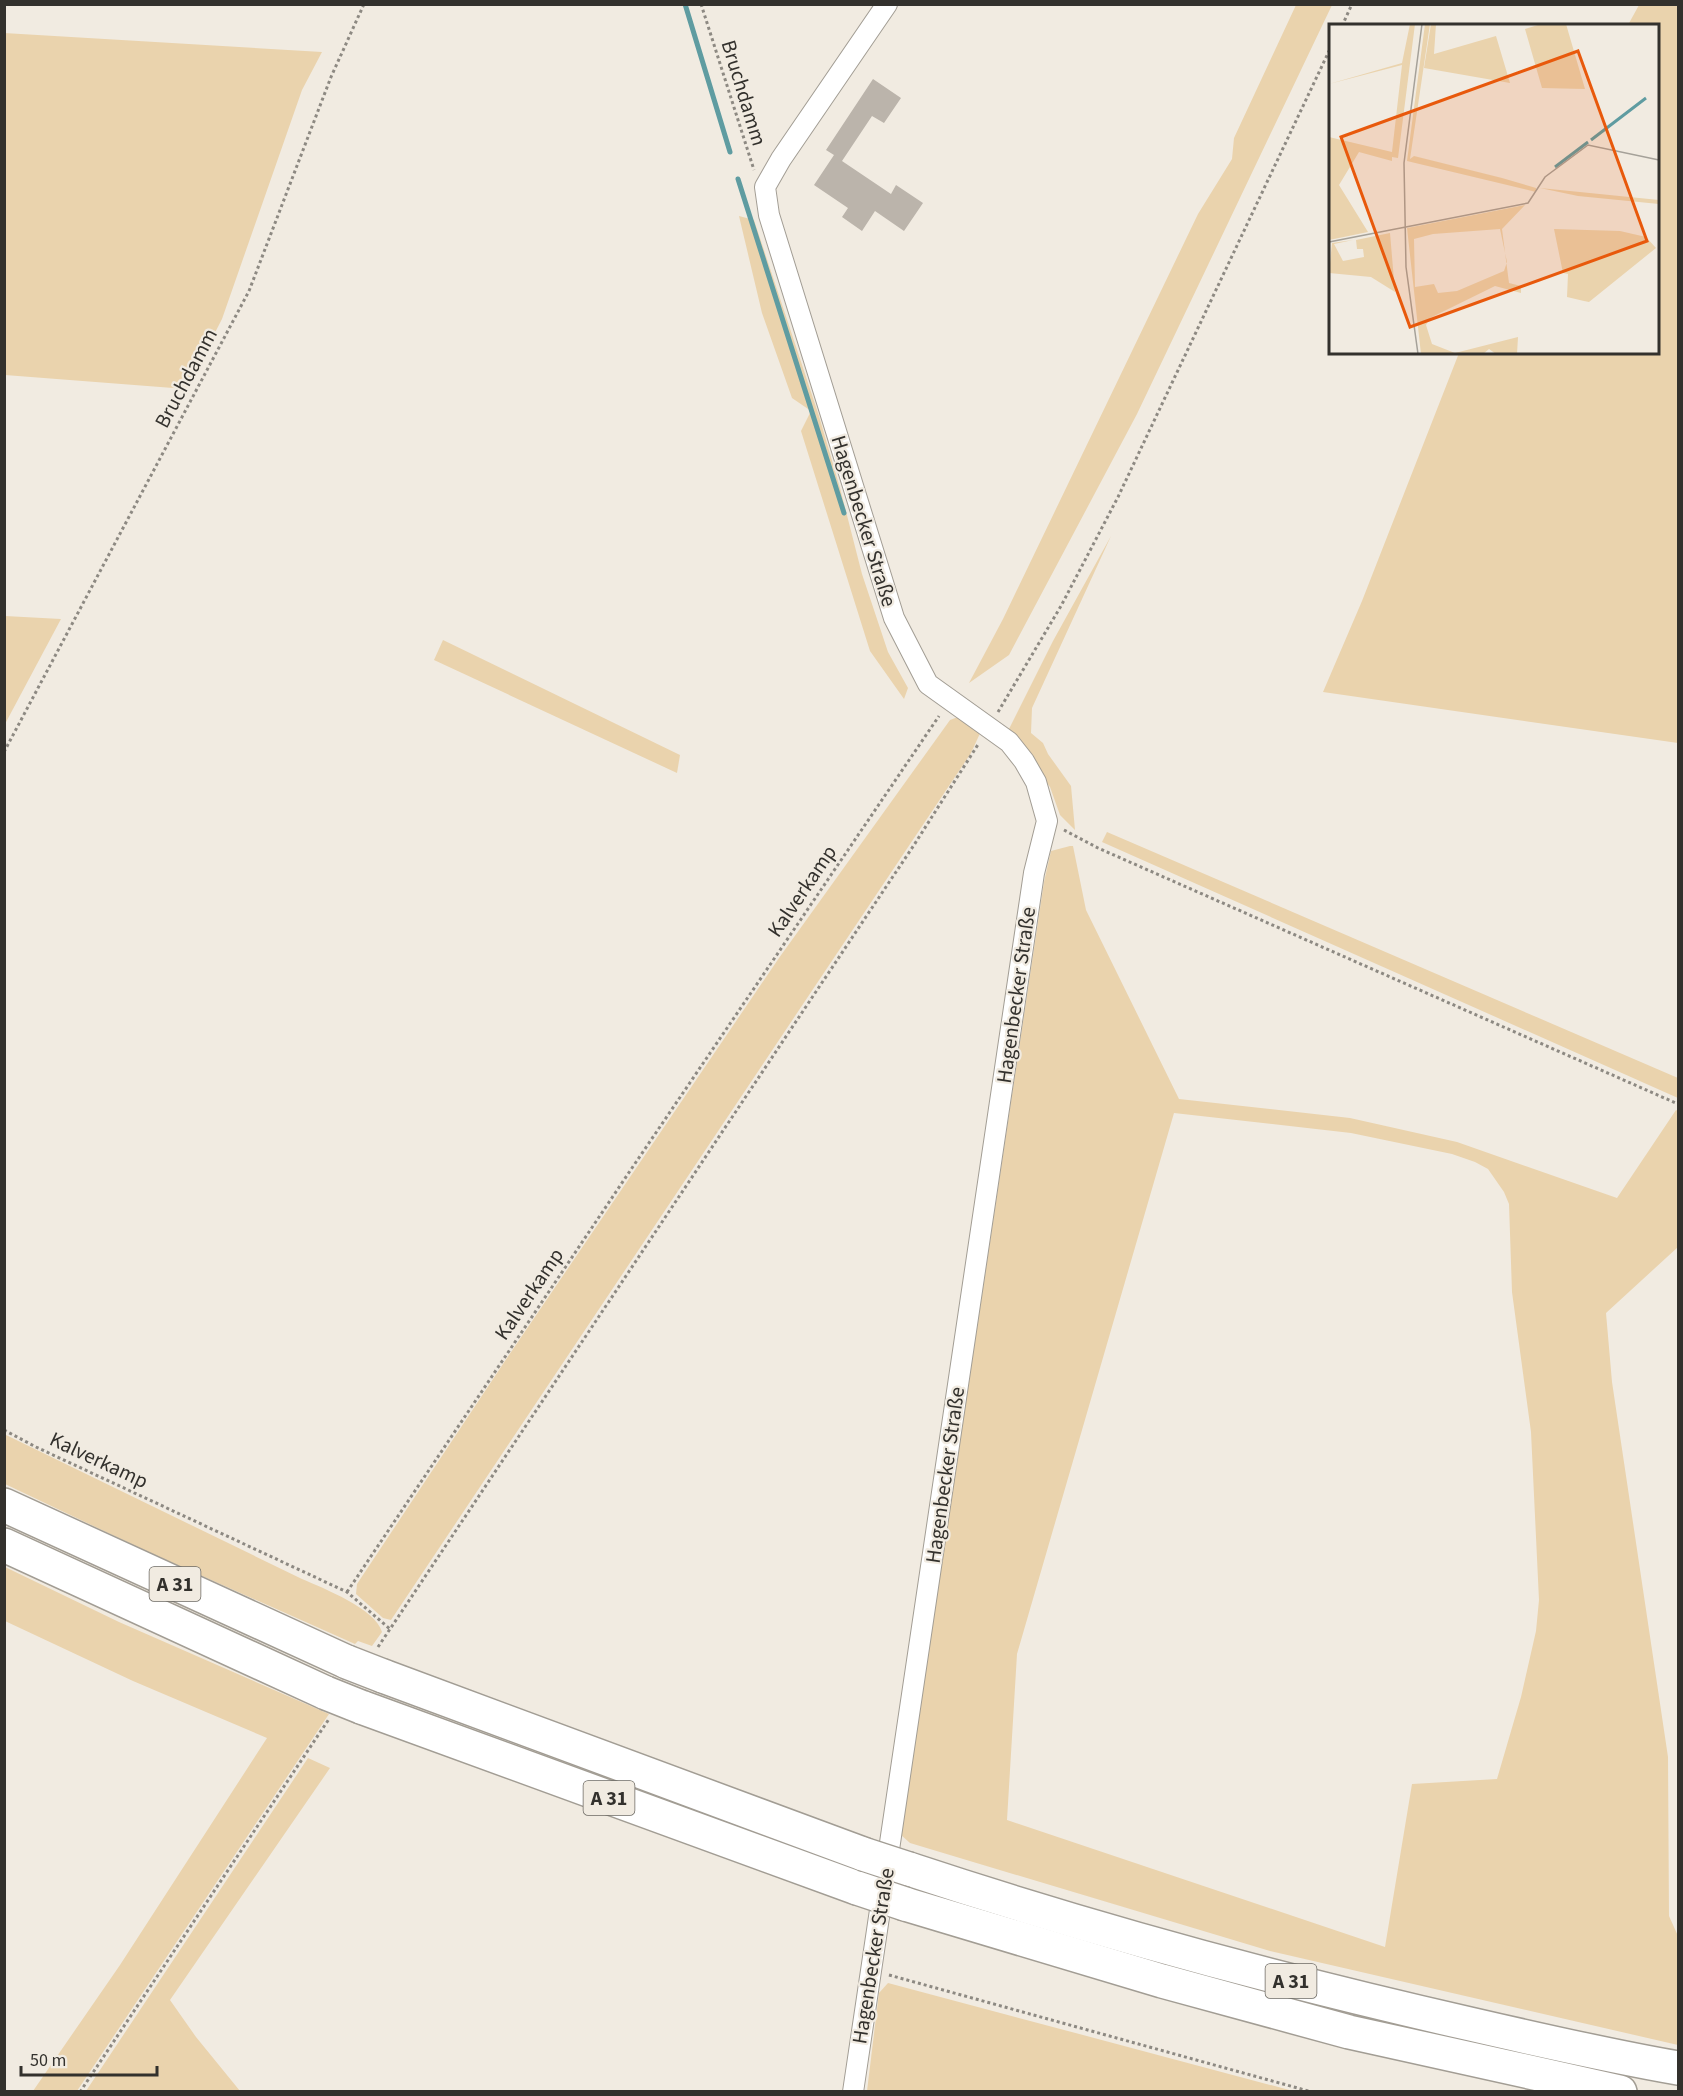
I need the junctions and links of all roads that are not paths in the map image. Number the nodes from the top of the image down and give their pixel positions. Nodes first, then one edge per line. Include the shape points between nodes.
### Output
1 (887, 4) edge
2 (4, 1505) edge
3 (4, 1545) edge
4 (1678, 2068) edge
5 (853, 2091) edge
6 (1620, 2091) edge

1 - 5 street, Hagenbecker Straße via 765,187 769,215 894,618 928,684 1009,742 1024,761 1036,782 1047,821 1033,885
2 - 4 highway, A 31, bridge via 347,1662 380,1662 837,1846 1202,1957 1370,2001
3 - 6 highway, A 31, bridge via 328,1705 361,1707 857,1888 1162,1981 1338,2029

